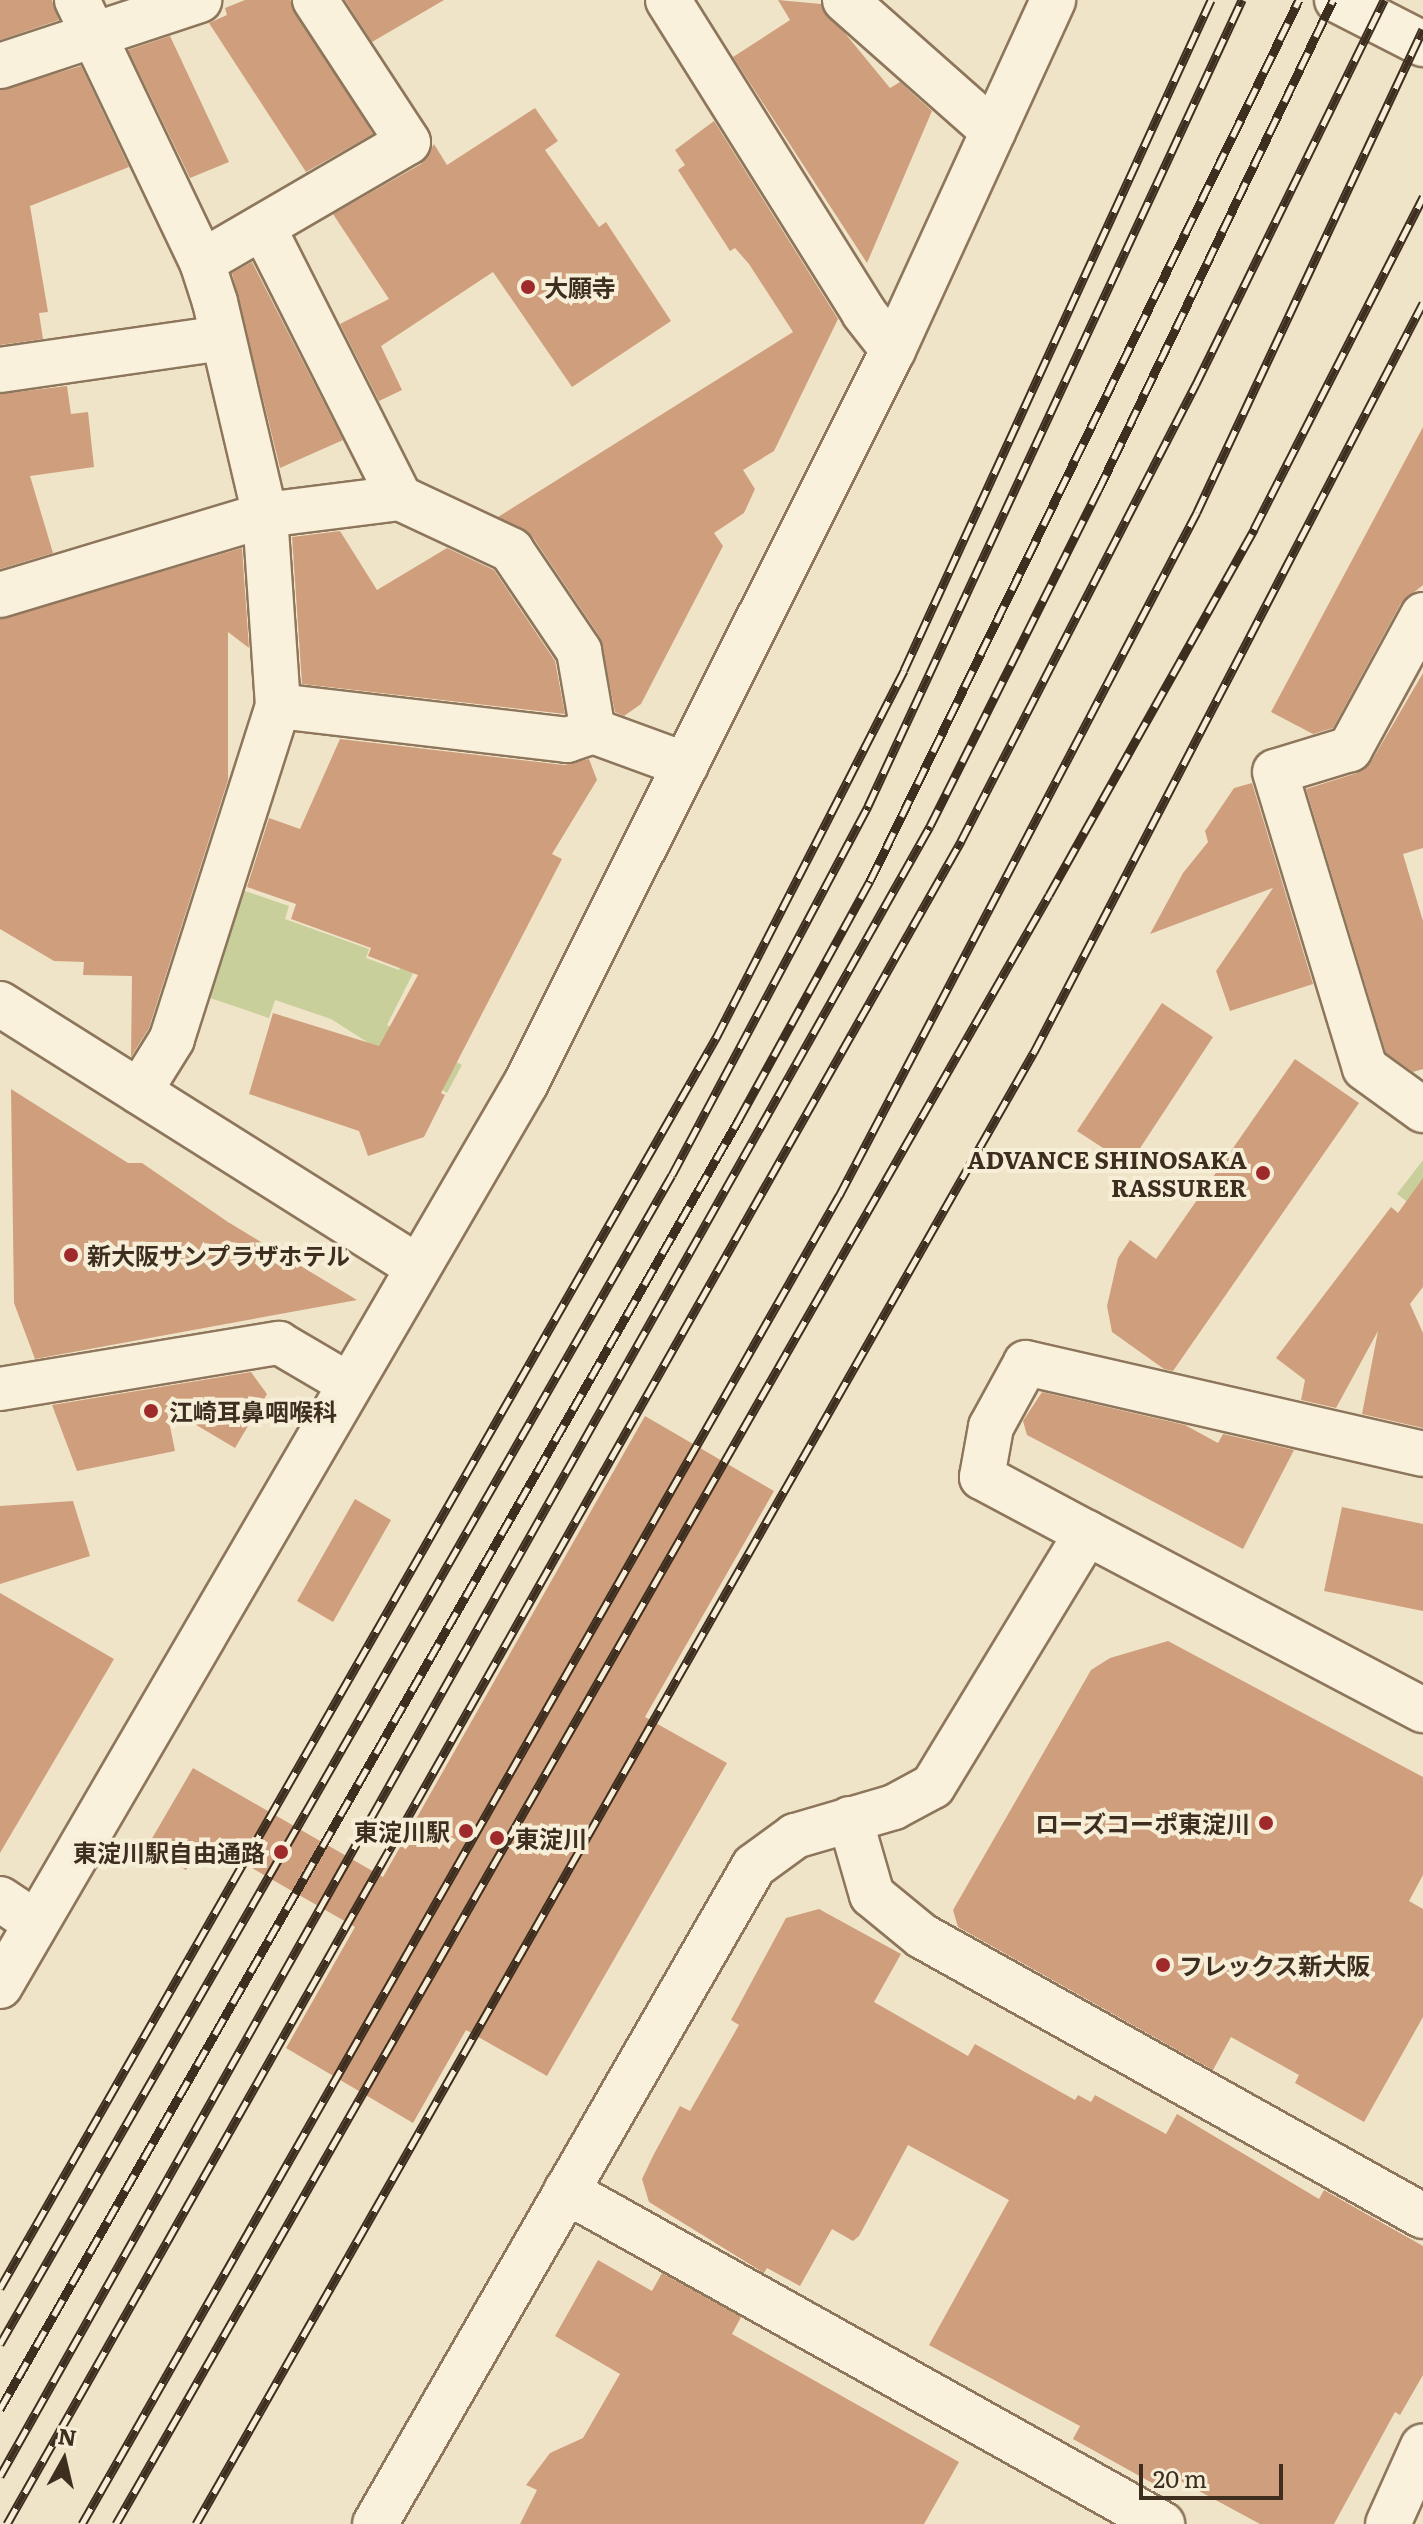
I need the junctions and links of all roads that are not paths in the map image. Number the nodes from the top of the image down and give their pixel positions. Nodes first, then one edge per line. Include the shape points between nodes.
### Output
1 (199, 0) edge
2 (315, 0) edge
3 (668, 0) edge
4 (845, 0) edge
5 (1053, 0) edge
6 (1337, 0) edge
7 (87, 18) edge
8 (1423, 44) edge
9 (0, 66) edge
10 (993, 131) junction
11 (263, 227) junction
12 (202, 262) junction
13 (222, 338) junction
14 (893, 350) junction
15 (0, 370) edge
16 (400, 498) junction
17 (265, 515) junction
18 (0, 595) edge
19 (1423, 615) edge
20 (278, 706) junction
21 (593, 731) junction
22 (686, 765) junction
23 (0, 1004) edge
24 (139, 1092) junction
25 (1423, 1110) edge
26 (416, 1266) junction
27 (349, 1384) junction
28 (0, 1389) edge
29 (1423, 1454) edge
30 (1087, 1533) junction
31 (1423, 1710) edge
32 (850, 1819) junction
33 (0, 1899) edge
34 (36, 1923) junction
35 (0, 1986) edge
36 (566, 2191) junction
37 (1423, 2216) edge
38 (1423, 2446) edge
39 (375, 2524) edge
40 (1162, 2524) edge
41 (1388, 2524) edge

1 - 7 street
2 - 11 street via 408,142
3 - 14 street via 864,313
4 - 10 street
5 - 10 street
6 - 8 street
7 - 9 street
7 - 12 street
10 - 14 street
11 - 12 street
11 - 16 street
12 - 13 street
13 - 15 street
13 - 17 street
14 - 22 street
16 - 17 street
16 - 21 street via 511,550 579,651
17 - 18 street
17 - 20 street
19 - 25 street via 1350,749 1275,772 1365,1068
20 - 21 street via 567,740
20 - 24 street via 172,1039
21 - 22 street
22 - 26 street via 526,1083
23 - 24 street
24 - 26 street
26 - 27 street
27 - 28 street via 279,1343
27 - 34 street
29 - 30 street via 1026,1363 991,1427 982,1477
30 - 31 street
30 - 32 street via 945,1772 914,1797
32 - 36 street via 795,1836 754,1866
32 - 37 street via 872,1895 922,1936
33 - 34 street
34 - 35 street
36 - 39 street
36 - 40 street
38 - 41 street

